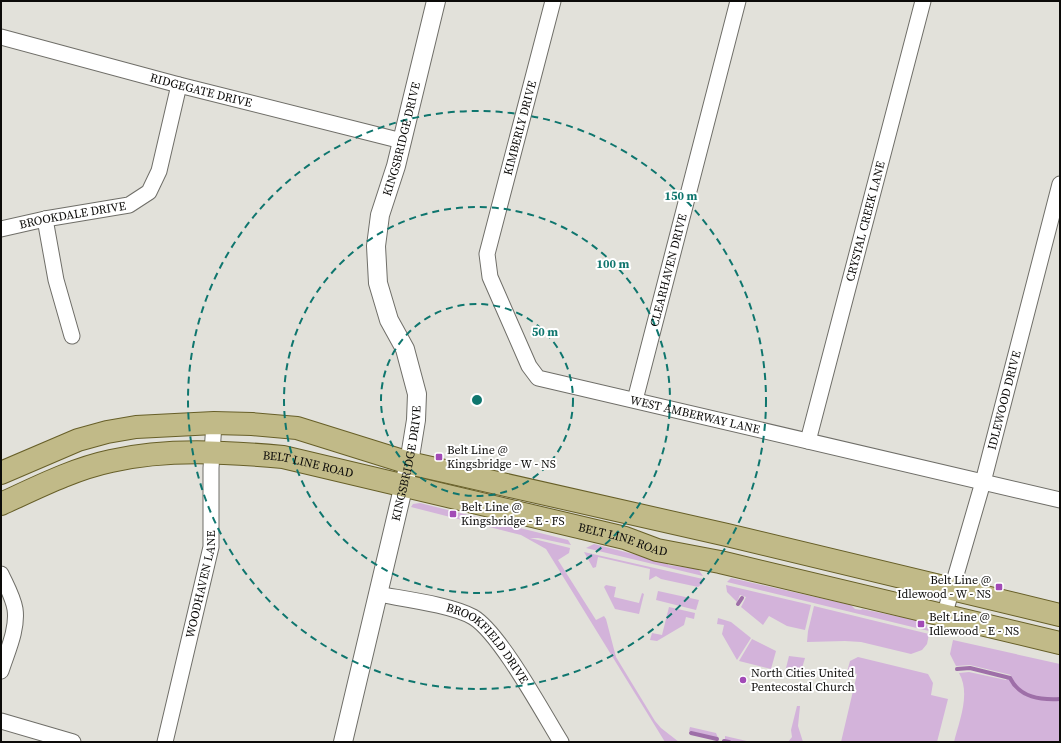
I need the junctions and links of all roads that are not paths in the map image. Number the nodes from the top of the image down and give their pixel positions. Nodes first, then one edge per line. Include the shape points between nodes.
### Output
1 (436, 1) edge
2 (553, 1) edge
3 (738, 1) edge
4 (923, 1) edge
5 (1, 37) edge
6 (179, 85) junction
7 (402, 141) junction
8 (1060, 184) edge
9 (45, 218) junction
10 (1, 229) edge
11 (487, 254) joint
12 (72, 336) dead end
13 (635, 400) junction
14 (214, 423) junction
15 (808, 441) junction
16 (212, 453) junction
17 (409, 463) junction
18 (1, 473) edge
19 (983, 482) junction
20 (403, 486) junction
21 (1060, 500) edge
22 (1, 504) edge
23 (726, 535) junction
24 (720, 562) junction
25 (1, 574) edge
26 (950, 590) junction
27 (378, 594) junction
28 (1060, 615) edge
29 (944, 616) junction
30 (1060, 643) edge
31 (1, 670) edge
32 (1, 721) edge
33 (73, 742) edge
34 (165, 742) edge
35 (343, 742) edge
36 (561, 742) edge

1 - 7 street, KINGSBRIDGE DRIVE
2 - 11 street, KIMBERLY DRIVE
3 - 13 street, CLEARHAVEN DRIVE
4 - 15 street, CRYSTAL CREEK LANE
5 - 6 street, RIDGEGATE DRIVE
6 - 7 street, RIDGEGATE DRIVE
6 - 9 street, BROOKDALE DRIVE via 159,171 148,192 128,205
7 - 17 street, KINGSBRIDGE DRIVE via 380,215 376,246 378,283 389,320 406,349 417,394 416,420
8 - 19 street, IDLEWOOD DRIVE
9 - 10 street, BROOKDALE DRIVE
9 - 12 street via 56,280
11 - 13 street, WEST AMBERWAY LANE via 490,277 529,366 538,378
13 - 15 street, WEST AMBERWAY LANE
14 - 16 street, WOODHAVEN LANE
14 - 17 main road via 297,428
14 - 18 main road via 150,425 106,432 72,443
15 - 19 street, WEST AMBERWAY LANE
16 - 20 main road, BELT LINE ROAD via 283,457
16 - 22 main road, BELT LINE ROAD via 147,455 111,461 87,468
16 - 34 street, WOODHAVEN LANE via 211,547
17 - 20 street, KINGSBRIDGE DRIVE
17 - 23 main road
19 - 21 street, WEST AMBERWAY LANE
19 - 26 street, IDLEWOOD DRIVE
20 - 24 main road, BELT LINE ROAD via 625,538 657,550
20 - 27 street, KINGSBRIDGE DRIVE
23 - 24 main road
23 - 26 main road
24 - 29 main road, BELT LINE ROAD
25 - 31 street via 15,609 14,626
26 - 28 main road
26 - 29 street, IDLEWOOD DRIVE
27 - 35 street, KINGSBRIDGE DRIVE
27 - 36 street, BROOKFIELD DRIVE via 452,610 473,617 481,623 511,662
29 - 30 main road, BELT LINE ROAD
32 - 33 street

